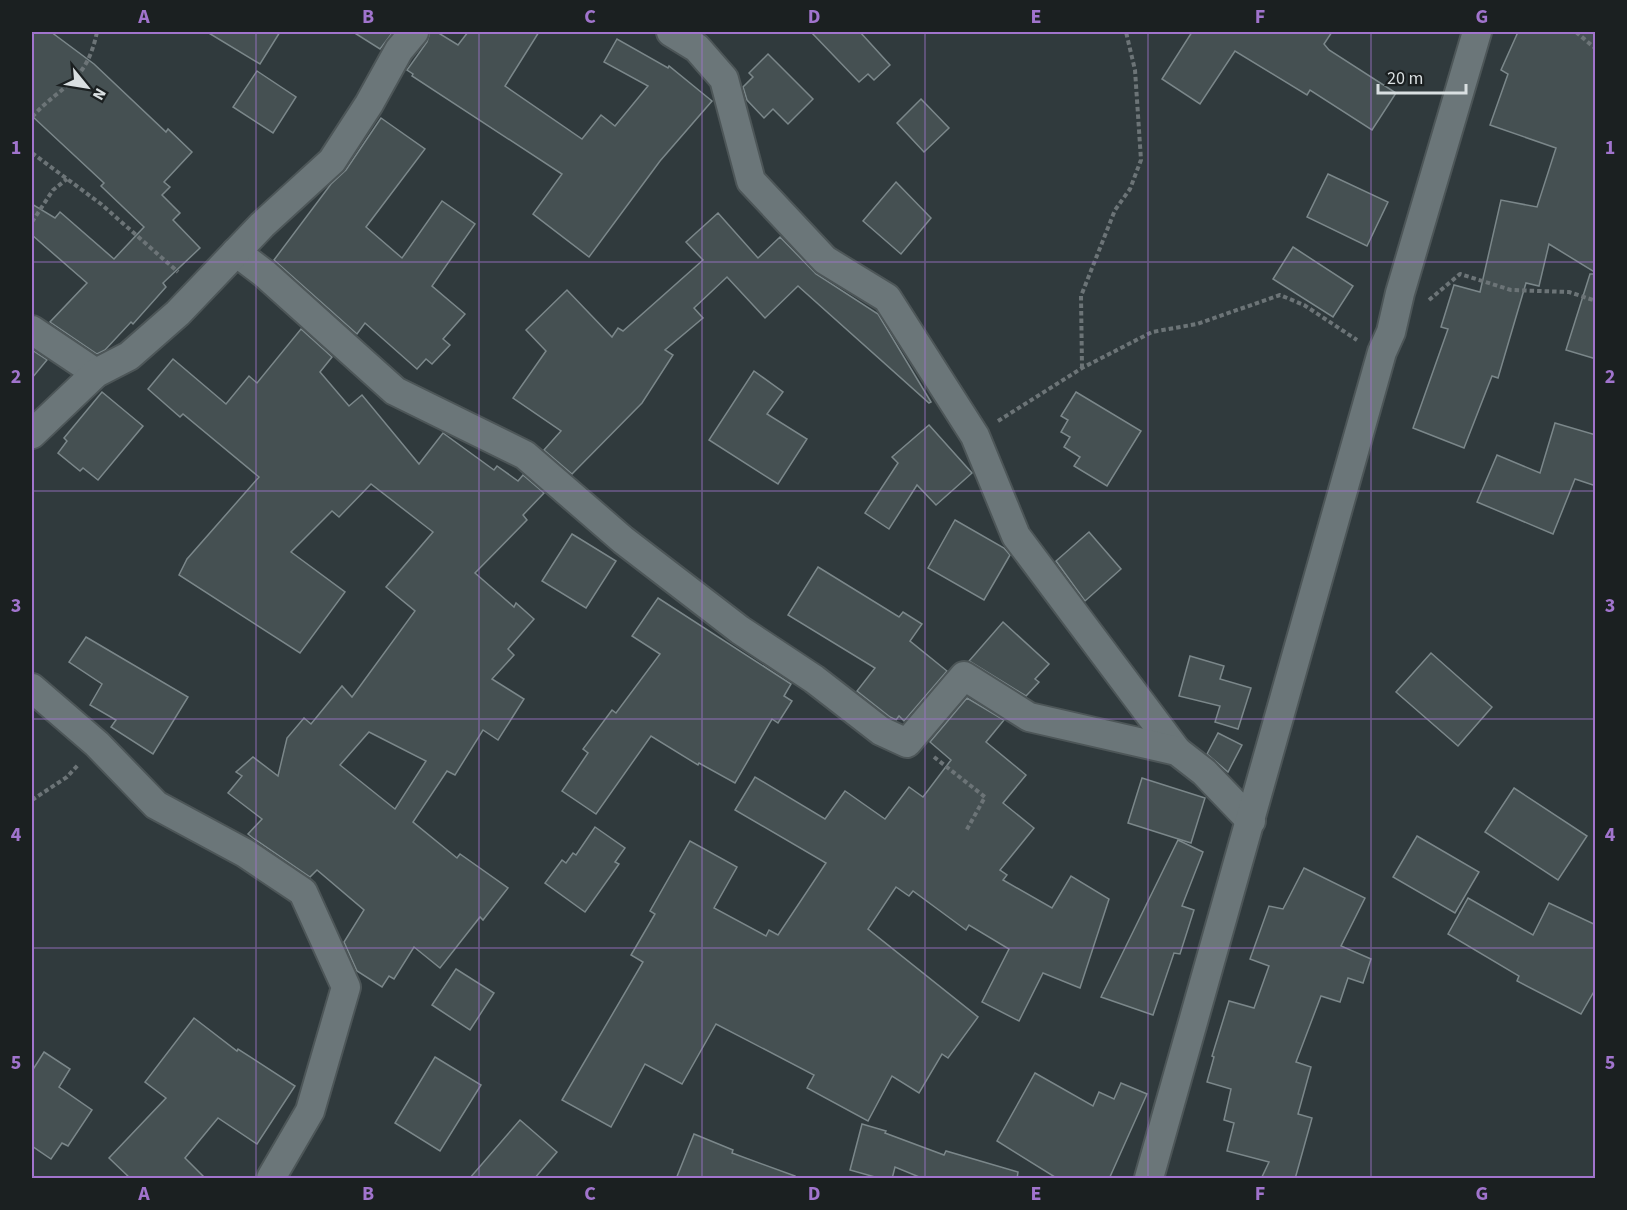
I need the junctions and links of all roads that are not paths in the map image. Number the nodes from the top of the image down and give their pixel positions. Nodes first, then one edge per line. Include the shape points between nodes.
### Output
1 (414, 32) edge
2 (671, 32) edge
3 (1477, 32) edge
4 (236, 252) junction
5 (32, 330) edge
6 (96, 373) junction
7 (32, 434) edge
8 (32, 688) edge
9 (1178, 750) junction
10 (1251, 820) junction
11 (271, 1179) edge
12 (1149, 1179) edge

1 - 4 street via 399,50 332,161
2 - 9 street via 697,48 724,79 751,181 825,260 887,298 975,436 1016,536
3 - 10 street via 1382,352
4 - 6 street via 199,294 129,356
4 - 9 street via 395,391 525,455 623,540 881,731 907,743 964,676 1029,717
5 - 6 street
6 - 7 street
8 - 11 street via 97,744 156,805 245,853 303,892 346,987 310,1111
9 - 10 street
10 - 12 street

